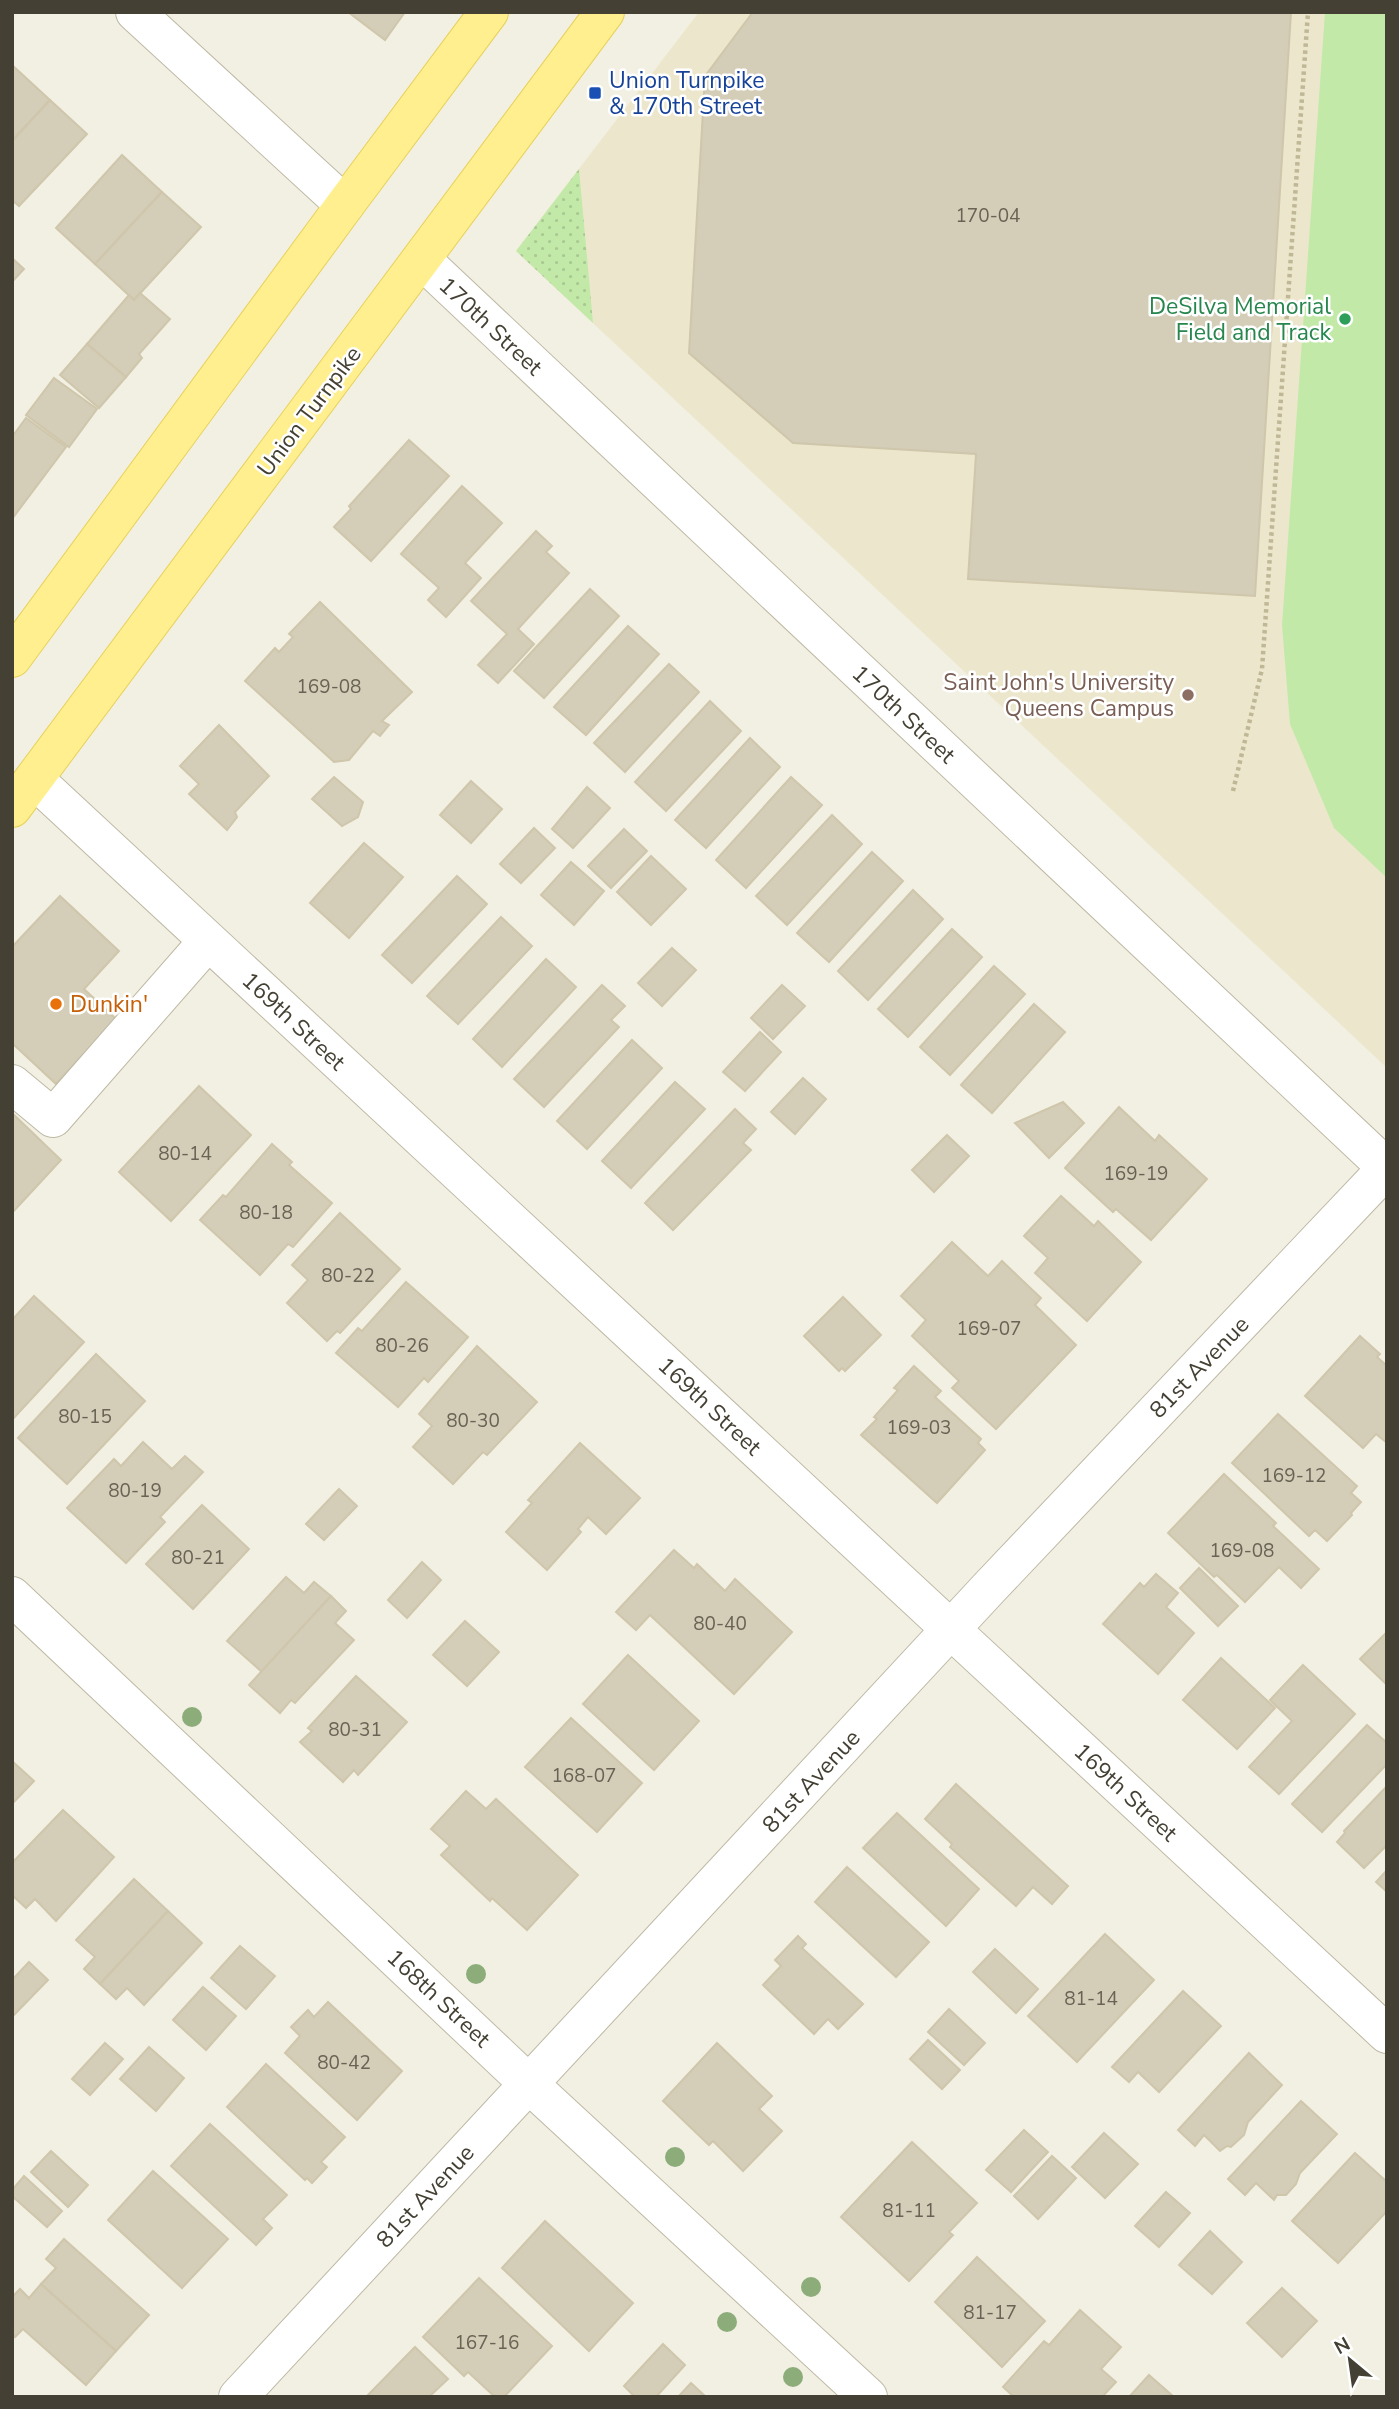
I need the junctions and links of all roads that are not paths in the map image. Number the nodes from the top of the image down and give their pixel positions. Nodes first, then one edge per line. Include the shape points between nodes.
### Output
1 (135, 12) edge
2 (489, 12) edge
3 (605, 12) edge
4 (345, 205) junction
5 (422, 260) junction
6 (12, 659) edge
7 (23, 794) edge
8 (208, 942) junction
9 (12, 1084) edge
10 (1387, 1168) edge
11 (12, 1596) edge
12 (951, 1630) junction
13 (1387, 2034) edge
14 (529, 2084) junction
15 (238, 2397) edge
16 (868, 2397) edge

1 - 4 street
2 - 4 main road
3 - 5 main road, Union Turnpike
4 - 6 main road
5 - 7 main road, Union Turnpike
5 - 10 street, 170th Street
7 - 8 street, 169th Street
8 - 9 street via 53,1118
8 - 12 street, 169th Street
10 - 12 street, 81st Avenue
11 - 14 street, 168th Street
12 - 13 street, 169th Street
12 - 14 street, 81st Avenue
14 - 15 street, 81st Avenue
14 - 16 street, 168th Street

